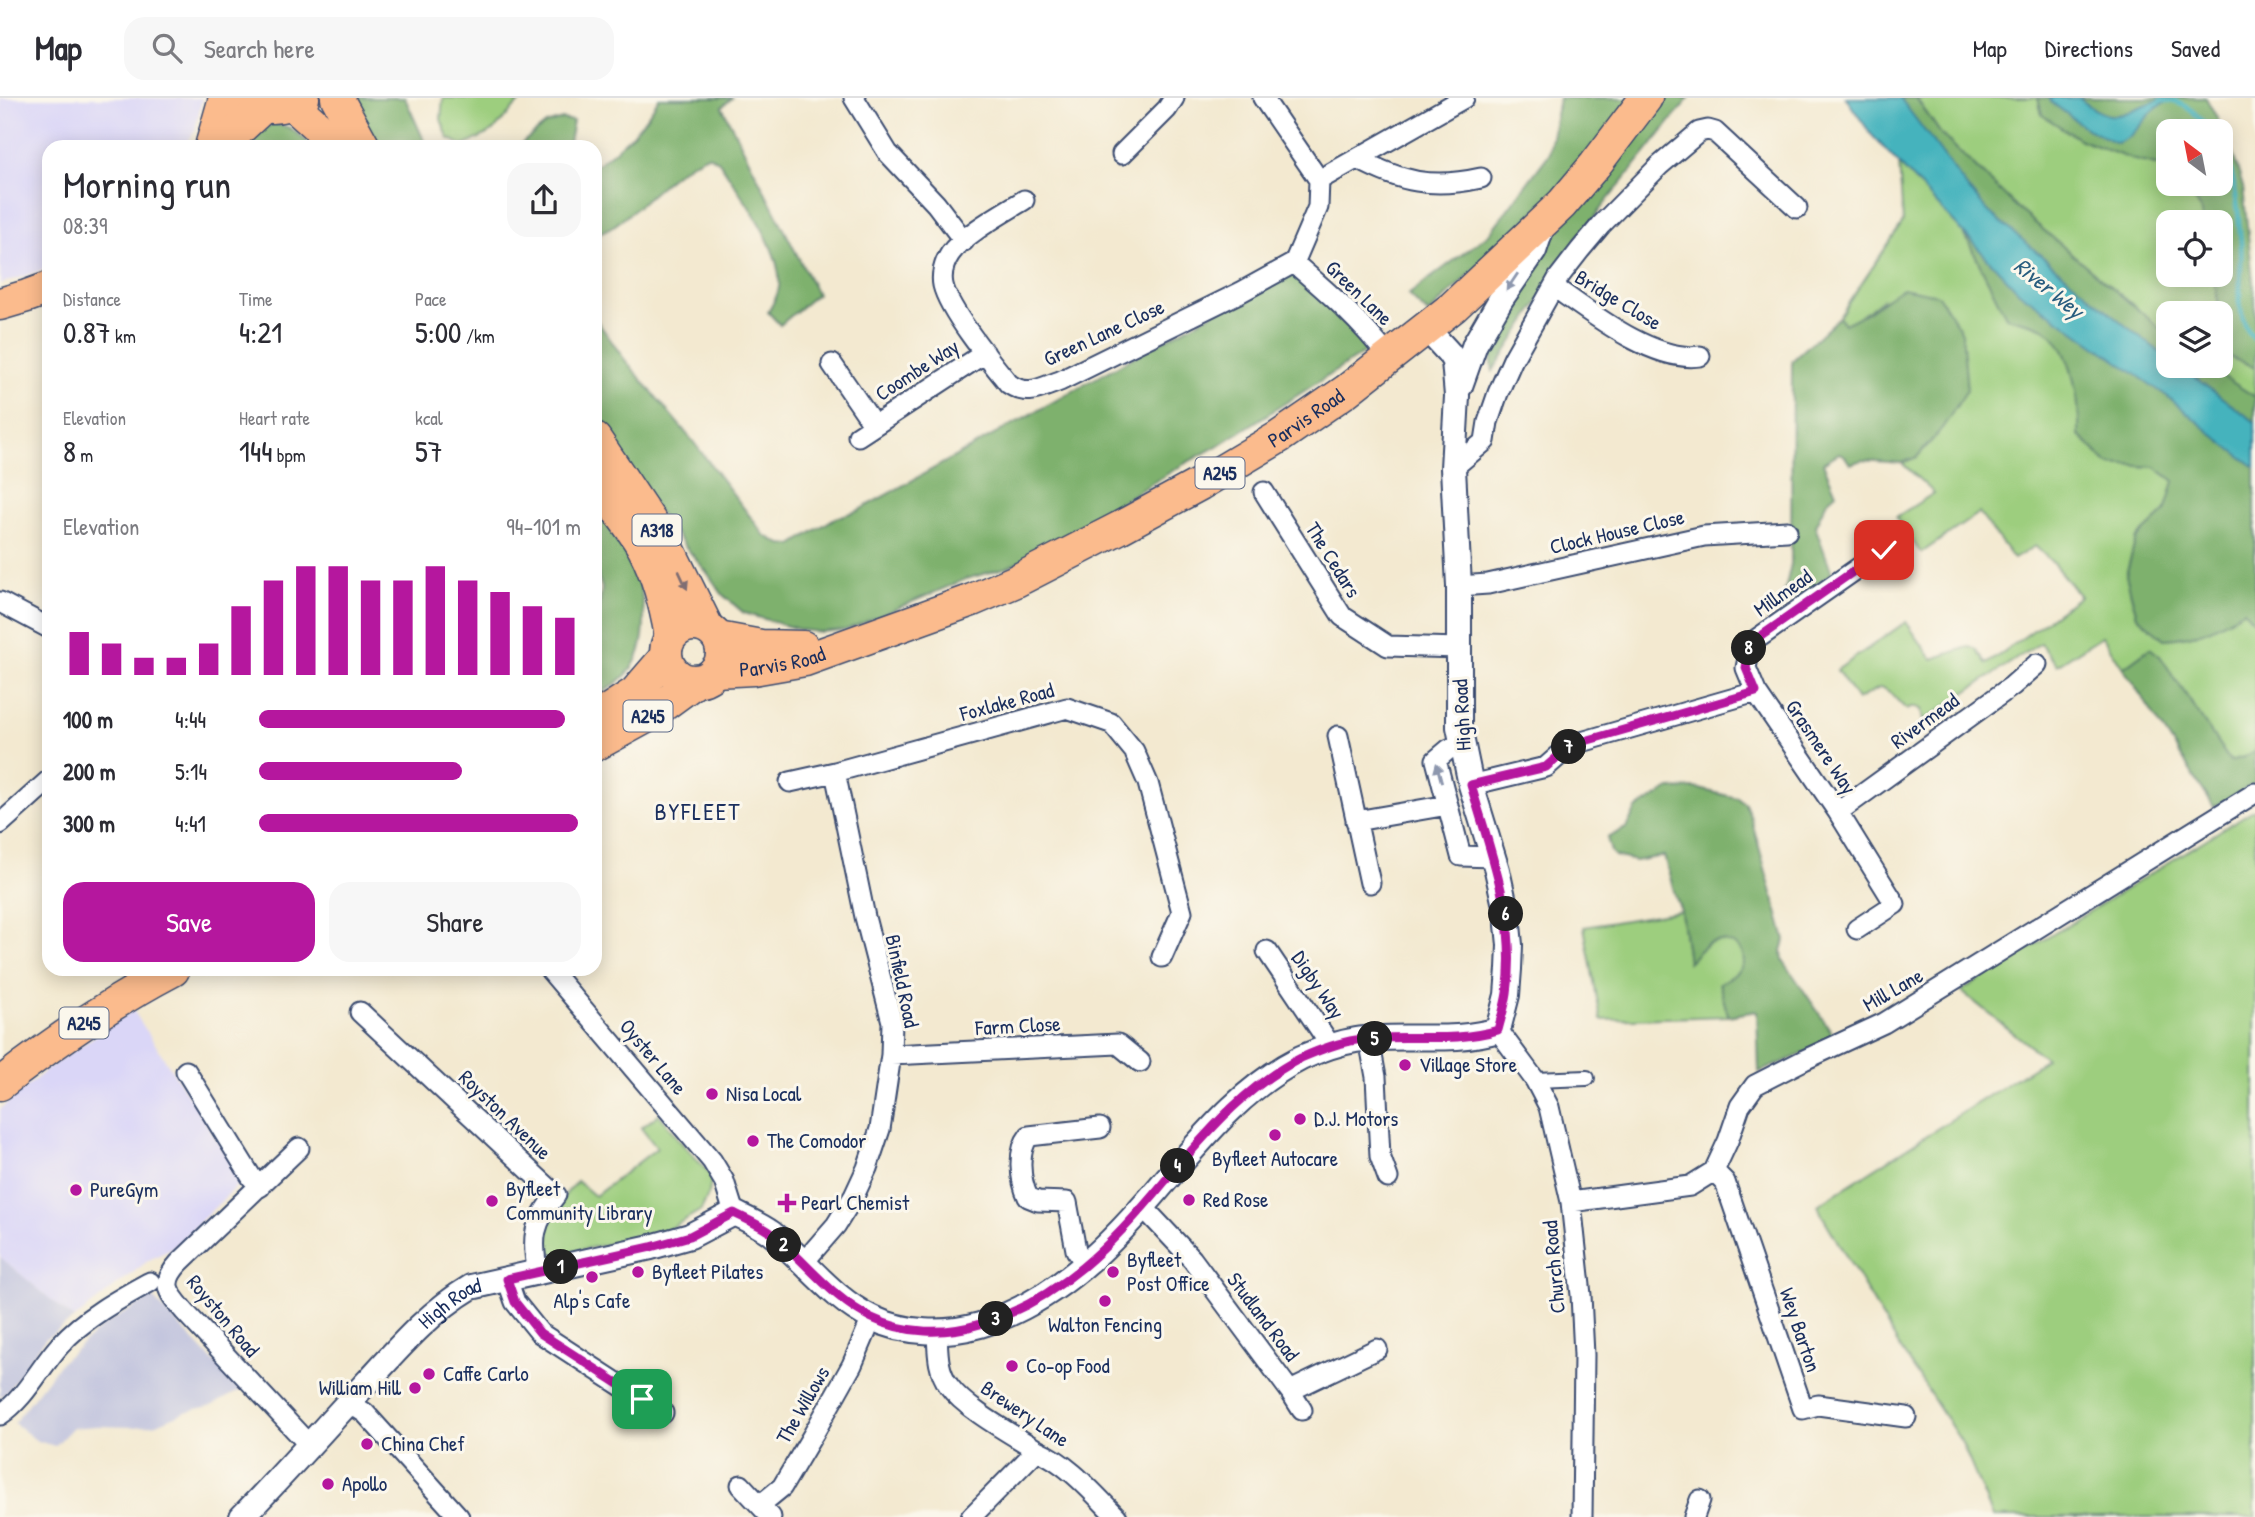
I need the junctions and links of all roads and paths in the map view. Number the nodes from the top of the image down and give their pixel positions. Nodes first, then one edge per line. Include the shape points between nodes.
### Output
1 (225, 98) edge
2 (337, 98) edge
3 (853, 98) edge
4 (1174, 98) edge
5 (1263, 98) edge
6 (1464, 98) edge
7 (1646, 98) edge
8 (276, 102) edge
9 (213, 140) edge
10 (229, 140) edge
11 (330, 140) edge
12 (360, 140) edge
13 (1122, 154) dead end
14 (1358, 159) junction
15 (1480, 178) dead end
16 (1319, 180) junction
17 (1024, 200) dead end
18 (1797, 208) dead end
19 (1543, 223) junction
20 (964, 241) junction
21 (1294, 263) junction
22 (1553, 287) junction
23 (42, 290) edge
24 (0, 304) edge
25 (1427, 329) junction
26 (985, 353) junction
27 (1700, 356) dead end
28 (1389, 358) junction
29 (832, 364) dead end
30 (1457, 396) junction
31 (602, 449) edge
32 (1453, 468) junction
33 (602, 488) edge
34 (1264, 492) dead end
35 (1787, 531) dead end
36 (1884, 550) dead end
37 (1459, 586) junction
38 (0, 602) edge
39 (42, 624) edge
40 (712, 632) junction
41 (848, 643) junction
42 (668, 646) junction
43 (1460, 648) junction
44 (2037, 664) dead end
45 (706, 676) junction
46 (1756, 692) junction
47 (602, 714) edge
48 (1338, 736) dead end
49 (602, 741) edge
50 (1461, 744) junction
51 (835, 772) junction
52 (790, 782) dead end
53 (1471, 785) junction
54 (42, 786) edge
55 (2255, 793) edge
56 (1448, 805) junction
57 (1838, 812) junction
58 (1356, 821) junction
59 (0, 822) edge
60 (1492, 857) junction
61 (1370, 883) dead end
62 (1857, 929) dead end
63 (1267, 951) dead end
64 (1162, 957) dead end
65 (163, 976) edge
66 (555, 976) edge
67 (360, 1012) dead end
68 (1498, 1030) junction
69 (1369, 1039) junction
70 (1331, 1046) junction
71 (891, 1055) junction
72 (1140, 1062) dead end
73 (186, 1071) dead end
74 (1587, 1078) dead end
75 (1535, 1080) junction
76 (0, 1084) edge
77 (1100, 1128) dead end
78 (299, 1148) dead end
79 (1714, 1171) junction
80 (1388, 1178) dead end
81 (260, 1187) junction
82 (1571, 1202) junction
83 (1143, 1207) junction
84 (734, 1213) junction
85 (803, 1263) junction
86 (1086, 1265) junction
87 (171, 1271) junction
88 (538, 1273) junction
89 (507, 1279) junction
90 (150, 1282) joint
91 (872, 1318) junction
92 (937, 1333) junction
93 (1377, 1349) dead end
94 (1290, 1391) junction
95 (348, 1402) junction
96 (1302, 1410) dead end
97 (663, 1413) dead end
98 (0, 1415) edge
99 (1906, 1417) dead end
100 (310, 1446) junction
101 (1037, 1450) junction
102 (741, 1485) dead end
103 (765, 1511) edge
104 (242, 1517) edge
105 (459, 1517) edge
106 (971, 1517) edge
107 (1117, 1517) edge
108 (1582, 1517) edge

1 - 9 main road
2 - 12 main road
3 - 20 street via 888,153
4 - 13 street
5 - 16 street
6 - 14 street
7 - 19 main road, Parvis Road / A245
8 - 10 main road
8 - 11 main road
14 - 15 street via 1412,182 1459,183
14 - 16 street
16 - 21 street via 1318,207
17 - 20 street, Green Lane Close
18 - 22 street via 1715,132 1699,132 1601,225
19 - 25 main road, Parvis Road / A245
19 -> 30 street, High Road via 1534,250 1475,344
20 - 26 street, Green Lane Close via 950,254 942,284 949,302
21 - 26 street, Green Lane Close via 1068,377 1031,391 1009,384
21 - 28 street, Green Lane via 1369,331
22 - 27 street, Bridge Close via 1643,345 1688,358
22 - 32 street via 1508,370 1485,441
23 - 24 main road
25 - 28 main road, Parvis Road / A245
25 - 30 street, High Road via 1454,361
26 - 29 street, Coombe Way via 866,430
28 - 41 main road, Parvis Road / A245 via 1279,437 1095,541 972,600
30 - 32 street, High Road
31 -> 40 main road, A318 via 668,548
32 - 37 street, High Road
33 - 42 main road, A318 via 653,567 664,599
34 - 43 street, The Cedars via 1342,616 1388,646
35 - 37 street, Clock House Close via 1704,536 1488,584
36 - 46 street, Millmead via 1751,643 1746,668
37 - 43 street, High Road
38 - 39 street
40 - 41 main road, Parvis Road / A245 via 783,648
40 - 42 main road, A245 via 684,626
40 - 45 main road via 722,654
41 - 45 main road, Parvis Road / A245 via 788,664
42 - 45 main road, A245 via 673,672 688,680
42 - 47 main road, A245 via 635,693
43 - 50 street, High Road
44 - 57 street, Rivermead
45 - 49 main road, A245
46 - 53 street, Grasmere Way via 1571,745 1546,767
46 - 57 street, Grasmere Way
48 - 58 street
50 - 53 street, High Road
56 -> 50 street via 1436,760 1448,748
51 - 52 street, Foxlake Road
51 - 64 street, Foxlake Road via 1067,708 1111,723 1134,751 1148,783 1182,912
51 - 71 street, Binfield Road via 892,1022
53 - 60 street, High Road
54 - 59 street
55 - 79 street, Mill Lane via 1884,1023 1755,1086 1741,1106
56 - 58 street
56 - 60 street via 1461,856
57 - 62 street, Grasmere Way via 1895,904
58 - 61 street
60 - 68 street, High Road via 1503,892 1510,944 1507,995
63 - 70 street, Digby Way
65 - 76 main road, A245 via 84,1023
66 - 84 street, Oyster Lane via 712,1161
67 - 88 street, Royston Avenue via 556,1195 536,1227 533,1247
68 - 69 street via 1476,1037
68 - 75 street, Church Road
69 - 70 street
69 - 80 street via 1376,1077 1377,1138
70 - 83 street via 1301,1058 1246,1093
71 - 72 street, Farm Close via 1118,1044
71 - 85 street, Binfield Road via 880,1129 867,1168 836,1225
73 - 81 street
74 - 75 street
75 - 82 street, Church Road via 1549,1107
77 - 86 street via 1029,1136 1023,1150 1028,1197 1067,1202 1076,1250
78 - 81 street, Royston Road
79 - 82 street via 1690,1186
79 - 99 street, Wey Barton via 1725,1182 1803,1409 1818,1405
81 - 87 street, Royston Road
82 - 108 street, Church Road via 1584,1355
83 - 86 street
83 - 94 street, Studland Road via 1192,1259
84 - 85 street via 772,1234
84 - 88 street, High Road via 690,1236
85 - 91 street
86 - 92 street via 1018,1310 969,1328
87 - 90 street
87 - 100 street, Royston Road via 167,1286 171,1296
88 - 89 street, High Road
89 - 95 street, High Road via 471,1287 453,1298 418,1327
89 - 97 street via 515,1302 540,1333 647,1392
90 - 98 street via 100,1312 61,1343 14,1406
91 - 92 street
91 - 103 street, The Willows via 852,1365
92 - 101 street, Brewery Lane via 939,1364 948,1385 962,1400
93 - 94 street, Studland Road
94 - 96 street, Studland Road
95 - 100 street, High Road
95 - 105 street via 365,1413
100 - 104 street, High Road
101 - 106 street
101 - 107 street, Brewery Lane via 1082,1482
102 - 103 street, The Willows

